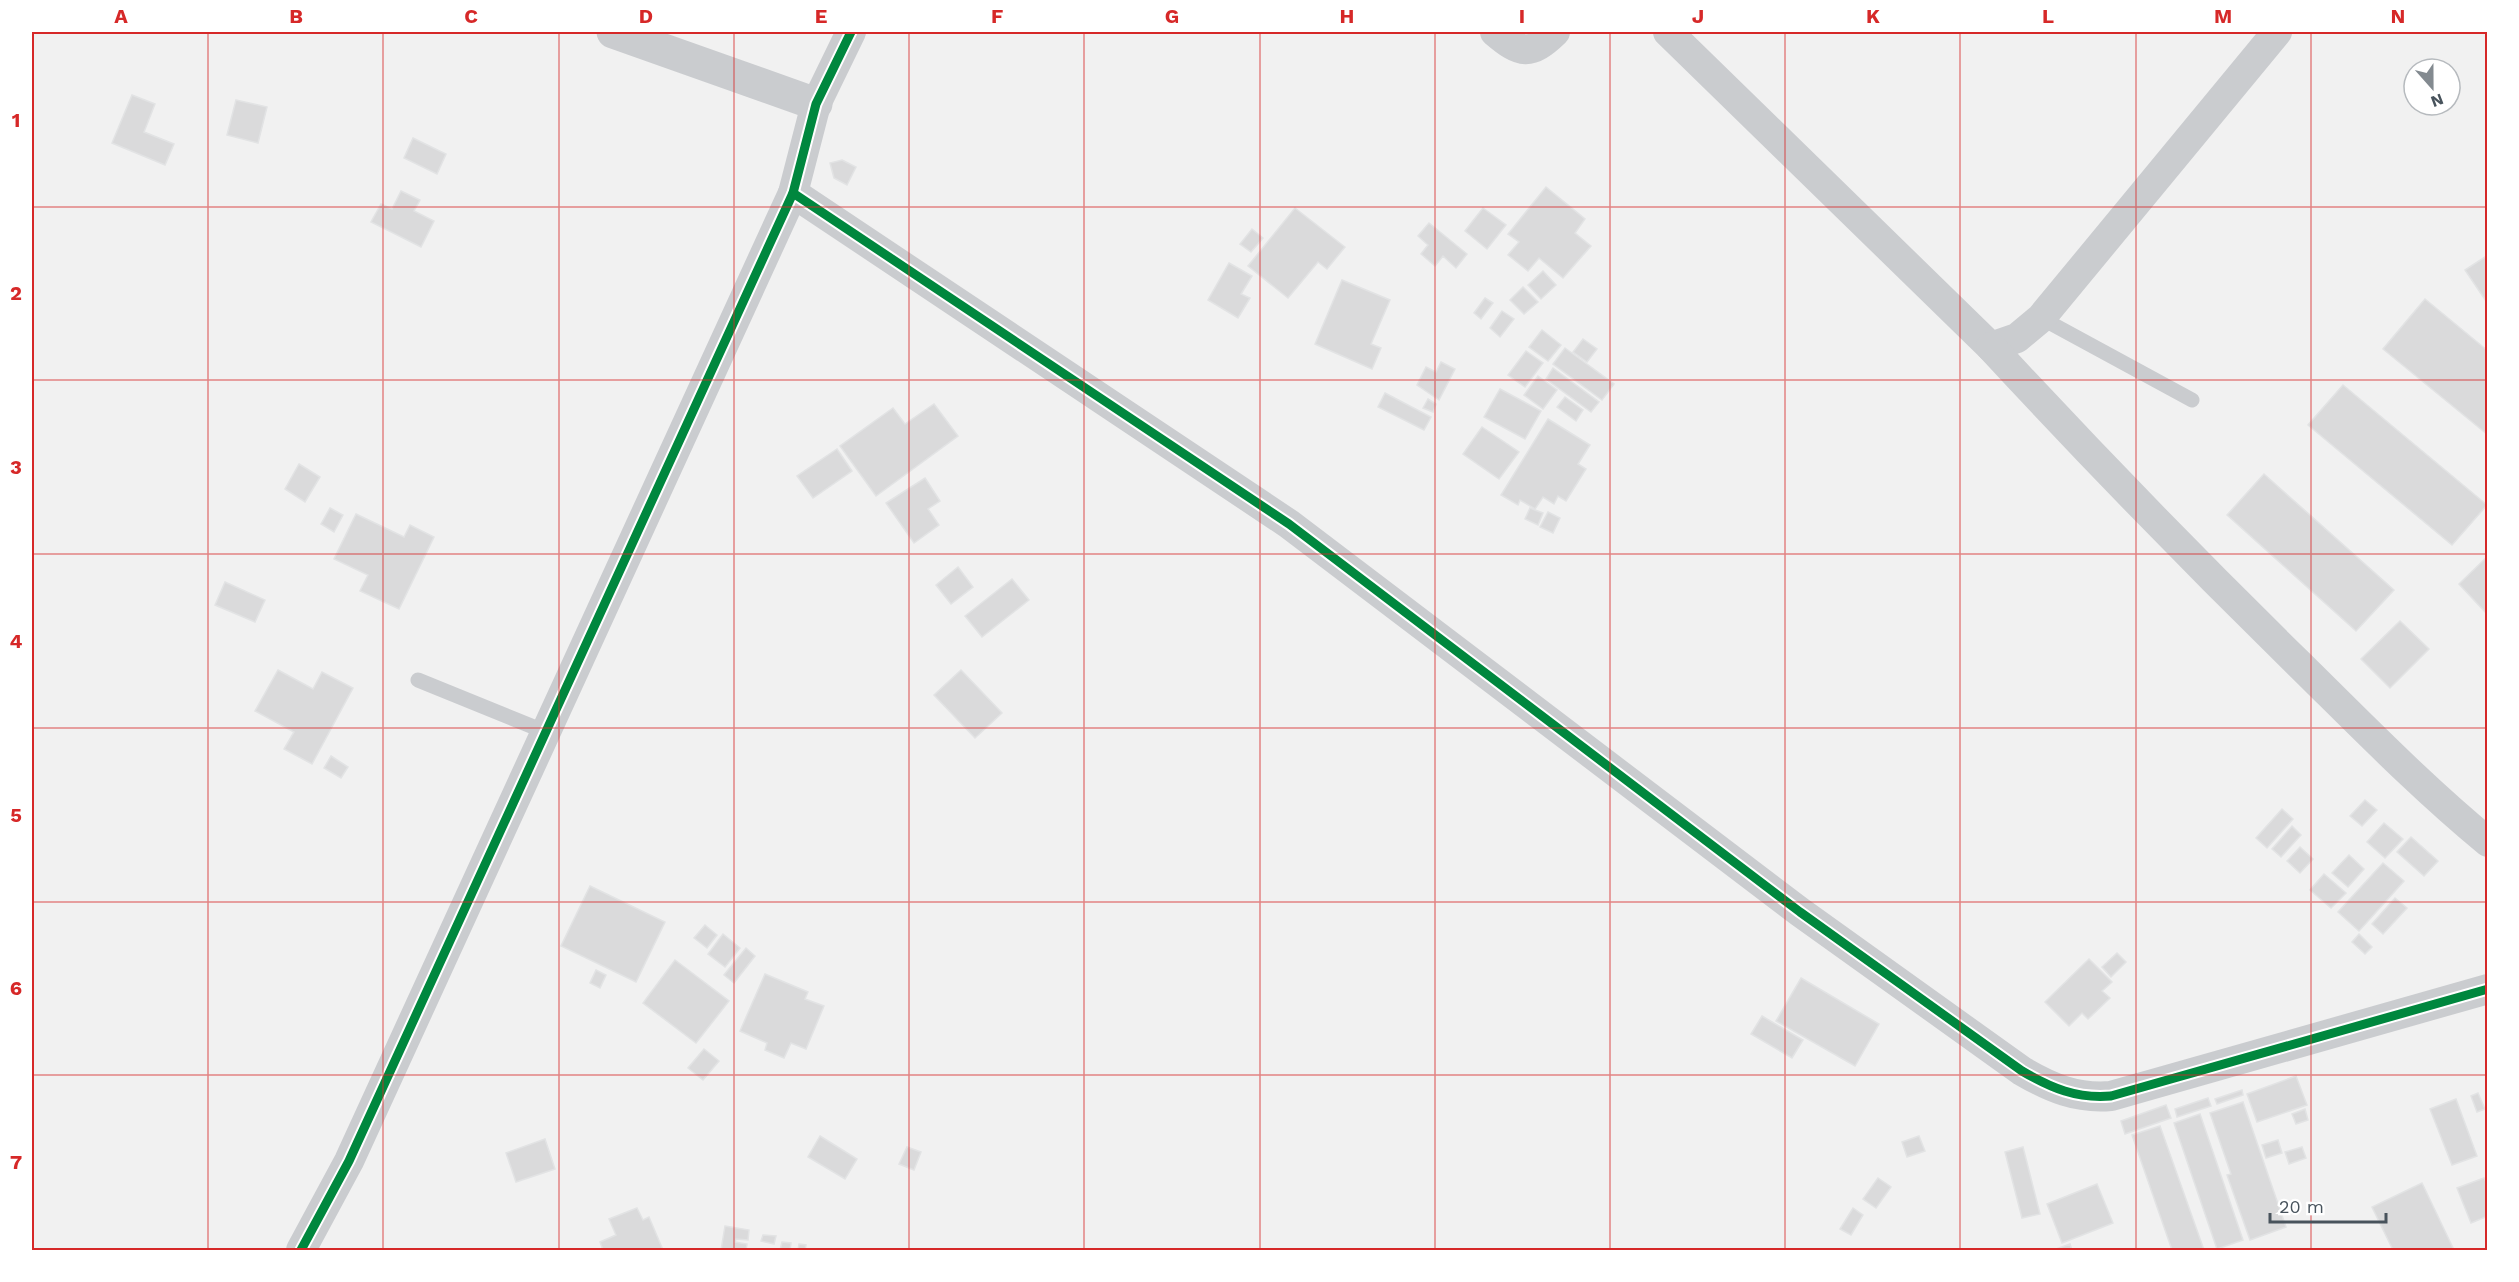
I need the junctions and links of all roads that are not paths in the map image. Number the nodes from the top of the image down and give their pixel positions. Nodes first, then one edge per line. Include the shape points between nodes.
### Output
1 (851, 32) edge
2 (1496, 32) edge
3 (1555, 32) edge
4 (1668, 32) edge
5 (2277, 32) edge
6 (625, 34) edge
7 (816, 104) junction
8 (794, 193) junction
9 (2041, 318) junction
10 (1990, 346) junction
11 (2192, 400) dead end
12 (418, 680) dead end
13 (546, 732) junction
14 (2487, 842) edge
15 (2487, 989) edge
16 (301, 1251) edge

1 - 7 street
2 - 3 street via 1512,46 1528,50
4 - 10 street
5 - 9 street
6 - 7 street
7 - 8 street
8 - 13 street
8 - 15 street via 1289,524 1800,912 2052,1089 2095,1098 2111,1096
9 - 10 street via 2017,338
9 - 11 lane
10 - 14 street via 2216,582 2436,799
12 - 13 lane
13 - 16 street via 349,1161

